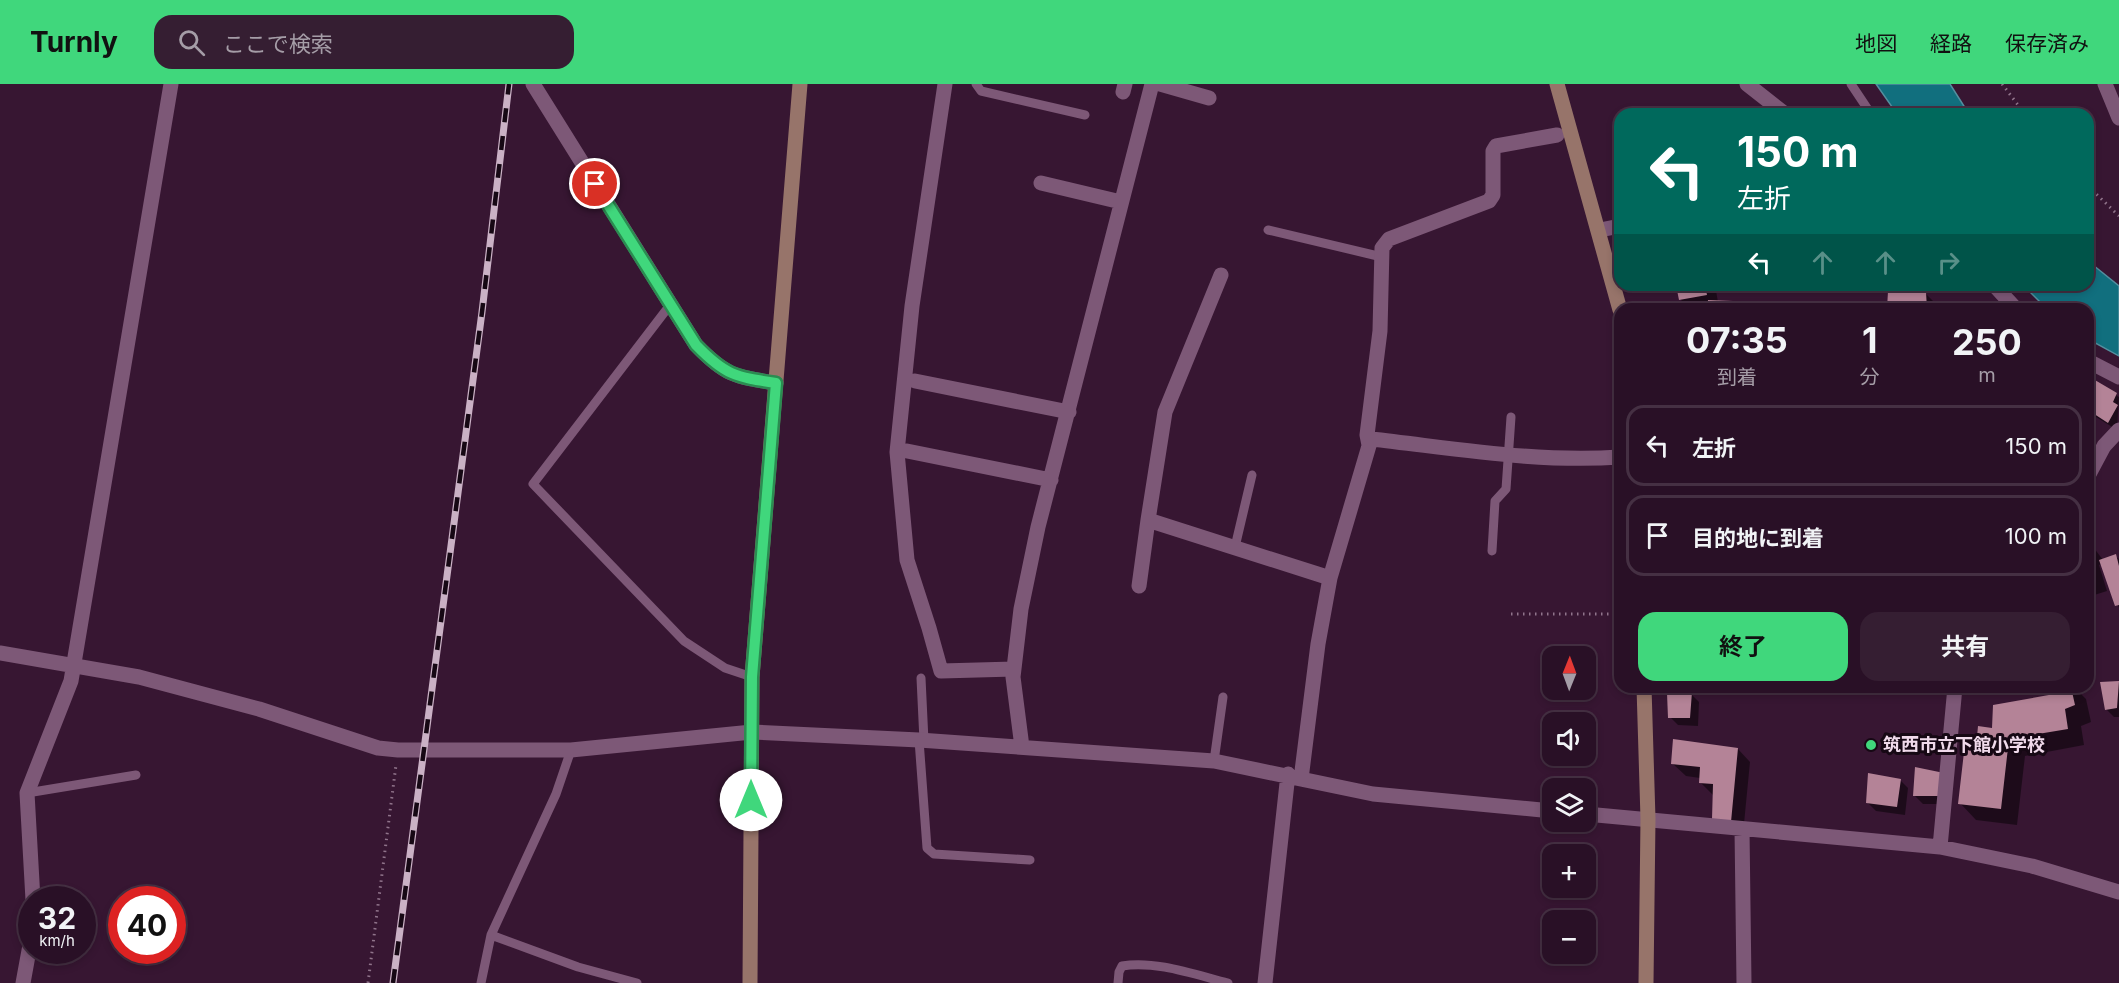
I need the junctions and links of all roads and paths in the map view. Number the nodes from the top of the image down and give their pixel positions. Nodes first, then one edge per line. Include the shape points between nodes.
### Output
1 (171, 84) edge
2 (533, 84) edge
3 (800, 84) edge
4 (945, 84) edge
5 (976, 84) edge
6 (1152, 84) edge
7 (1160, 84) edge
8 (1557, 84) edge
9 (1747, 84) edge
10 (1851, 84) edge
11 (2002, 84) edge
12 (2105, 84) edge
13 (1209, 98) dead end
14 (1777, 108) edge
15 (1866, 108) edge
16 (2020, 108) edge
17 (1086, 115) dead end
18 (2119, 118) edge
19 (1557, 135) dead end
20 (1041, 183) dead end
21 (2094, 192) edge
22 (1121, 202) junction
23 (2119, 216) edge
24 (1614, 227) edge
25 (1268, 230) dead end
26 (1600, 230) junction
27 (1382, 257) junction
28 (1221, 275) dead end
29 (1614, 286) edge
30 (2000, 291) edge
31 (2010, 303) edge
32 (670, 304) junction
33 (2094, 364) edge
34 (2119, 377) edge
35 (915, 381) dead end
36 (776, 383) junction
37 (1069, 412) junction
38 (1511, 417) dead end
39 (2119, 430) edge
40 (1369, 445) junction
41 (907, 451) dead end
42 (1507, 453) junction
43 (1614, 457) edge
44 (2094, 465) edge
45 (1252, 475) dead end
46 (1051, 480) junction
47 (1148, 520) junction
48 (1235, 547) junction
49 (1492, 550) dead end
50 (1330, 578) junction
51 (1139, 586) dead end
52 (1511, 614) dead end
53 (1614, 614) edge
54 (0, 653) edge
55 (74, 666) junction
56 (1014, 669) junction
57 (752, 677) junction
58 (921, 678) dead end
59 (1644, 693) edge
60 (1954, 693) edge
61 (1223, 698) dead end
62 (752, 732) junction
63 (921, 740) junction
64 (1022, 747) junction
65 (398, 750) junction
66 (571, 750) junction
67 (1214, 761) junction
68 (136, 775) dead end
69 (1294, 776) junction
70 (27, 793) junction
71 (1542, 810) edge
72 (1596, 815) edge
73 (1648, 819) junction
74 (1742, 830) junction
75 (1940, 847) junction
76 (1030, 860) dead end
77 (32, 886) edge
78 (2119, 892) edge
79 (491, 935) junction
80 (26, 964) edge
81 (23, 983) edge
82 (368, 983) edge
83 (481, 983) edge
84 (637, 983) edge
85 (750, 983) edge
86 (1118, 983) edge
87 (1228, 983) edge
88 (1265, 983) edge
89 (1646, 983) edge
90 (1744, 983) edge

1 - 55 street
2 - 32 street
3 - 36 street
4 - 56 street via 912,306 897,452 906,560 940,672
5 - 17 lane via 981,90
6 - 22 street
7 - 13 street
8 - 26 street
9 - 14 street
10 - 15 lane
11 - 16 path
12 - 18 street
19 - 27 street via 1496,146 1489,201 1389,239 1382,248
20 - 22 street
21 - 23 path
22 - 37 street
24 - 26 street
25 - 27 lane
26 - 29 street
27 - 40 street via 1380,331
28 - 47 street via 1165,412
30 - 31 street
32 - 36 street via 696,345 717,366 739,378
32 - 57 lane via 533,484 684,641 725,668
33 - 34 street
35 - 37 street
36 - 57 street
37 - 46 street
38 - 42 lane
39 - 44 street
40 - 42 street via 1371,440
40 - 50 street
41 - 46 street
42 - 43 street
42 - 49 lane via 1506,489 1495,501
45 - 48 lane
46 - 56 street via 1021,609
47 - 48 street
47 - 51 street
48 - 50 street
50 - 69 street
52 - 53 path
54 - 55 street
55 - 65 street via 139,677 259,709 378,748
55 - 70 street
56 - 64 street
57 - 62 street
58 - 63 lane
59 - 73 street
60 - 75 street
61 - 67 lane
62 - 63 street
62 - 66 street
62 - 85 street
63 - 64 street
63 - 76 lane via 927,848 934,854
64 - 67 street
65 - 66 street
65 - 82 path
66 - 79 lane via 556,794
67 - 69 street
68 - 70 lane
69 - 71 street via 1373,794
69 - 88 street
70 - 77 street
72 - 73 street
73 - 74 street
73 - 89 street
74 - 75 street
74 - 90 street
75 - 78 street via 2032,866
79 - 83 lane
79 - 84 lane
80 - 81 street
86 - 87 lane via 1122,966 1131,964

